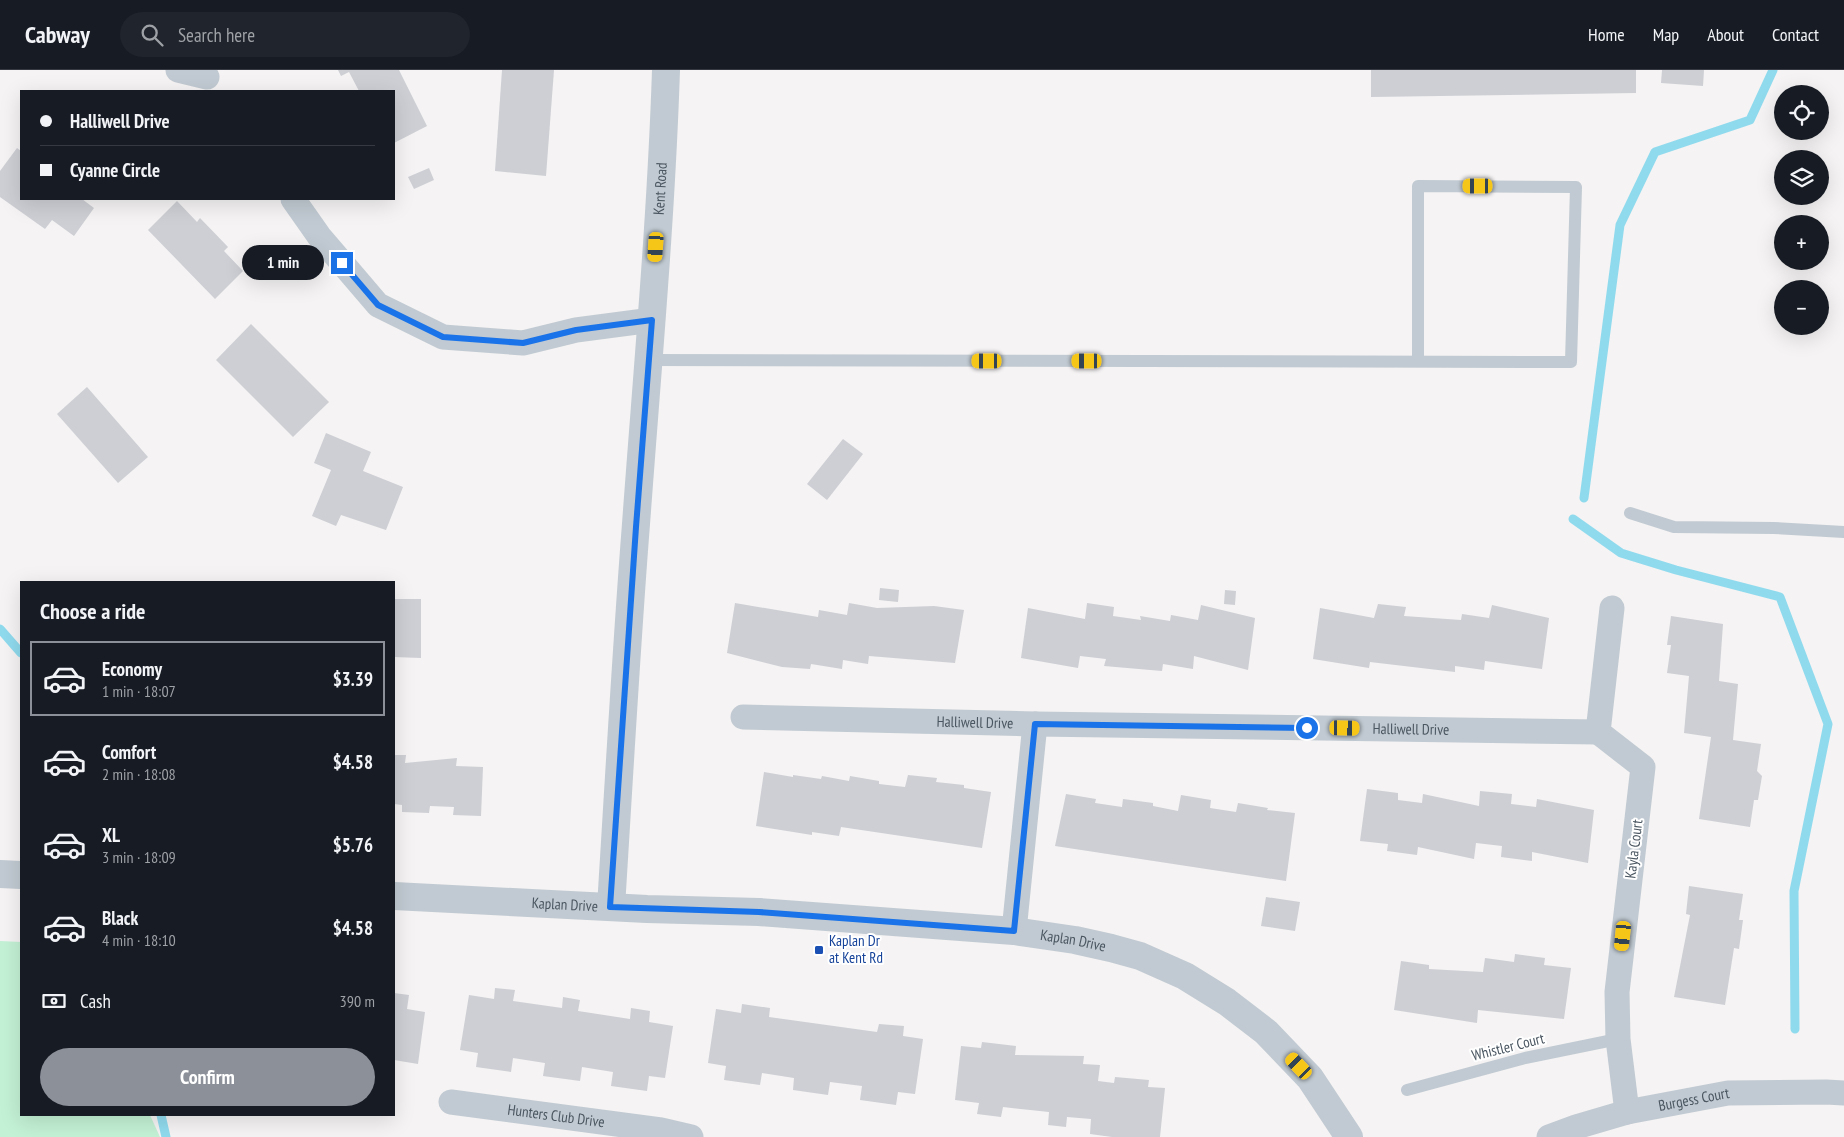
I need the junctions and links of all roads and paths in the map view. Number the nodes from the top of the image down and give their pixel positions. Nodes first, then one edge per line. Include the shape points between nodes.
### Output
1 (178, 70) edge
2 (666, 70) edge
3 (210, 80) edge
4 (293, 200) edge
5 (652, 320) junction
6 (649, 360) junction
7 (1418, 361) junction
8 (1630, 513) dead end
9 (1844, 532) edge
10 (1612, 608) dead end
11 (743, 717) dead end
12 (1035, 724) junction
13 (1598, 732) junction
14 (0, 874) edge
15 (20, 875) edge
16 (395, 896) edge
17 (610, 907) junction
18 (1014, 931) junction
19 (1618, 1039) junction
20 (1407, 1090) dead end
21 (1844, 1093) edge
22 (451, 1102) dead end
23 (1628, 1112) junction
24 (691, 1137) edge
25 (1349, 1137) edge
26 (1549, 1137) edge

1 - 3 street
2 - 5 street, Kent Road
4 - 5 street via 378,305 443,337 523,343 576,330
5 - 6 street, Kent Road
6 - 7 lane
6 - 17 street, Kent Road
7 - 7 lane via 1571,362 1576,187 1418,186
8 - 9 lane via 1674,527
10 - 13 street
11 - 12 street, Halliwell Drive
12 - 13 street, Halliwell Drive
12 - 18 street
13 - 19 street, Kayla Court via 1643,767 1617,992
14 - 15 street
16 - 17 street, Kaplan Drive
17 - 18 street, Kaplan Drive via 759,912
18 - 25 street, Kaplan Drive via 1111,948 1140,956 1185,976 1266,1032 1310,1078
19 - 20 lane, Whistler Court via 1525,1058
19 - 23 street, Kayla Court
21 - 23 street, Burgess Court via 1728,1092
22 - 24 street, Hunters Club Drive via 661,1130
23 - 26 street, Burgess Court

